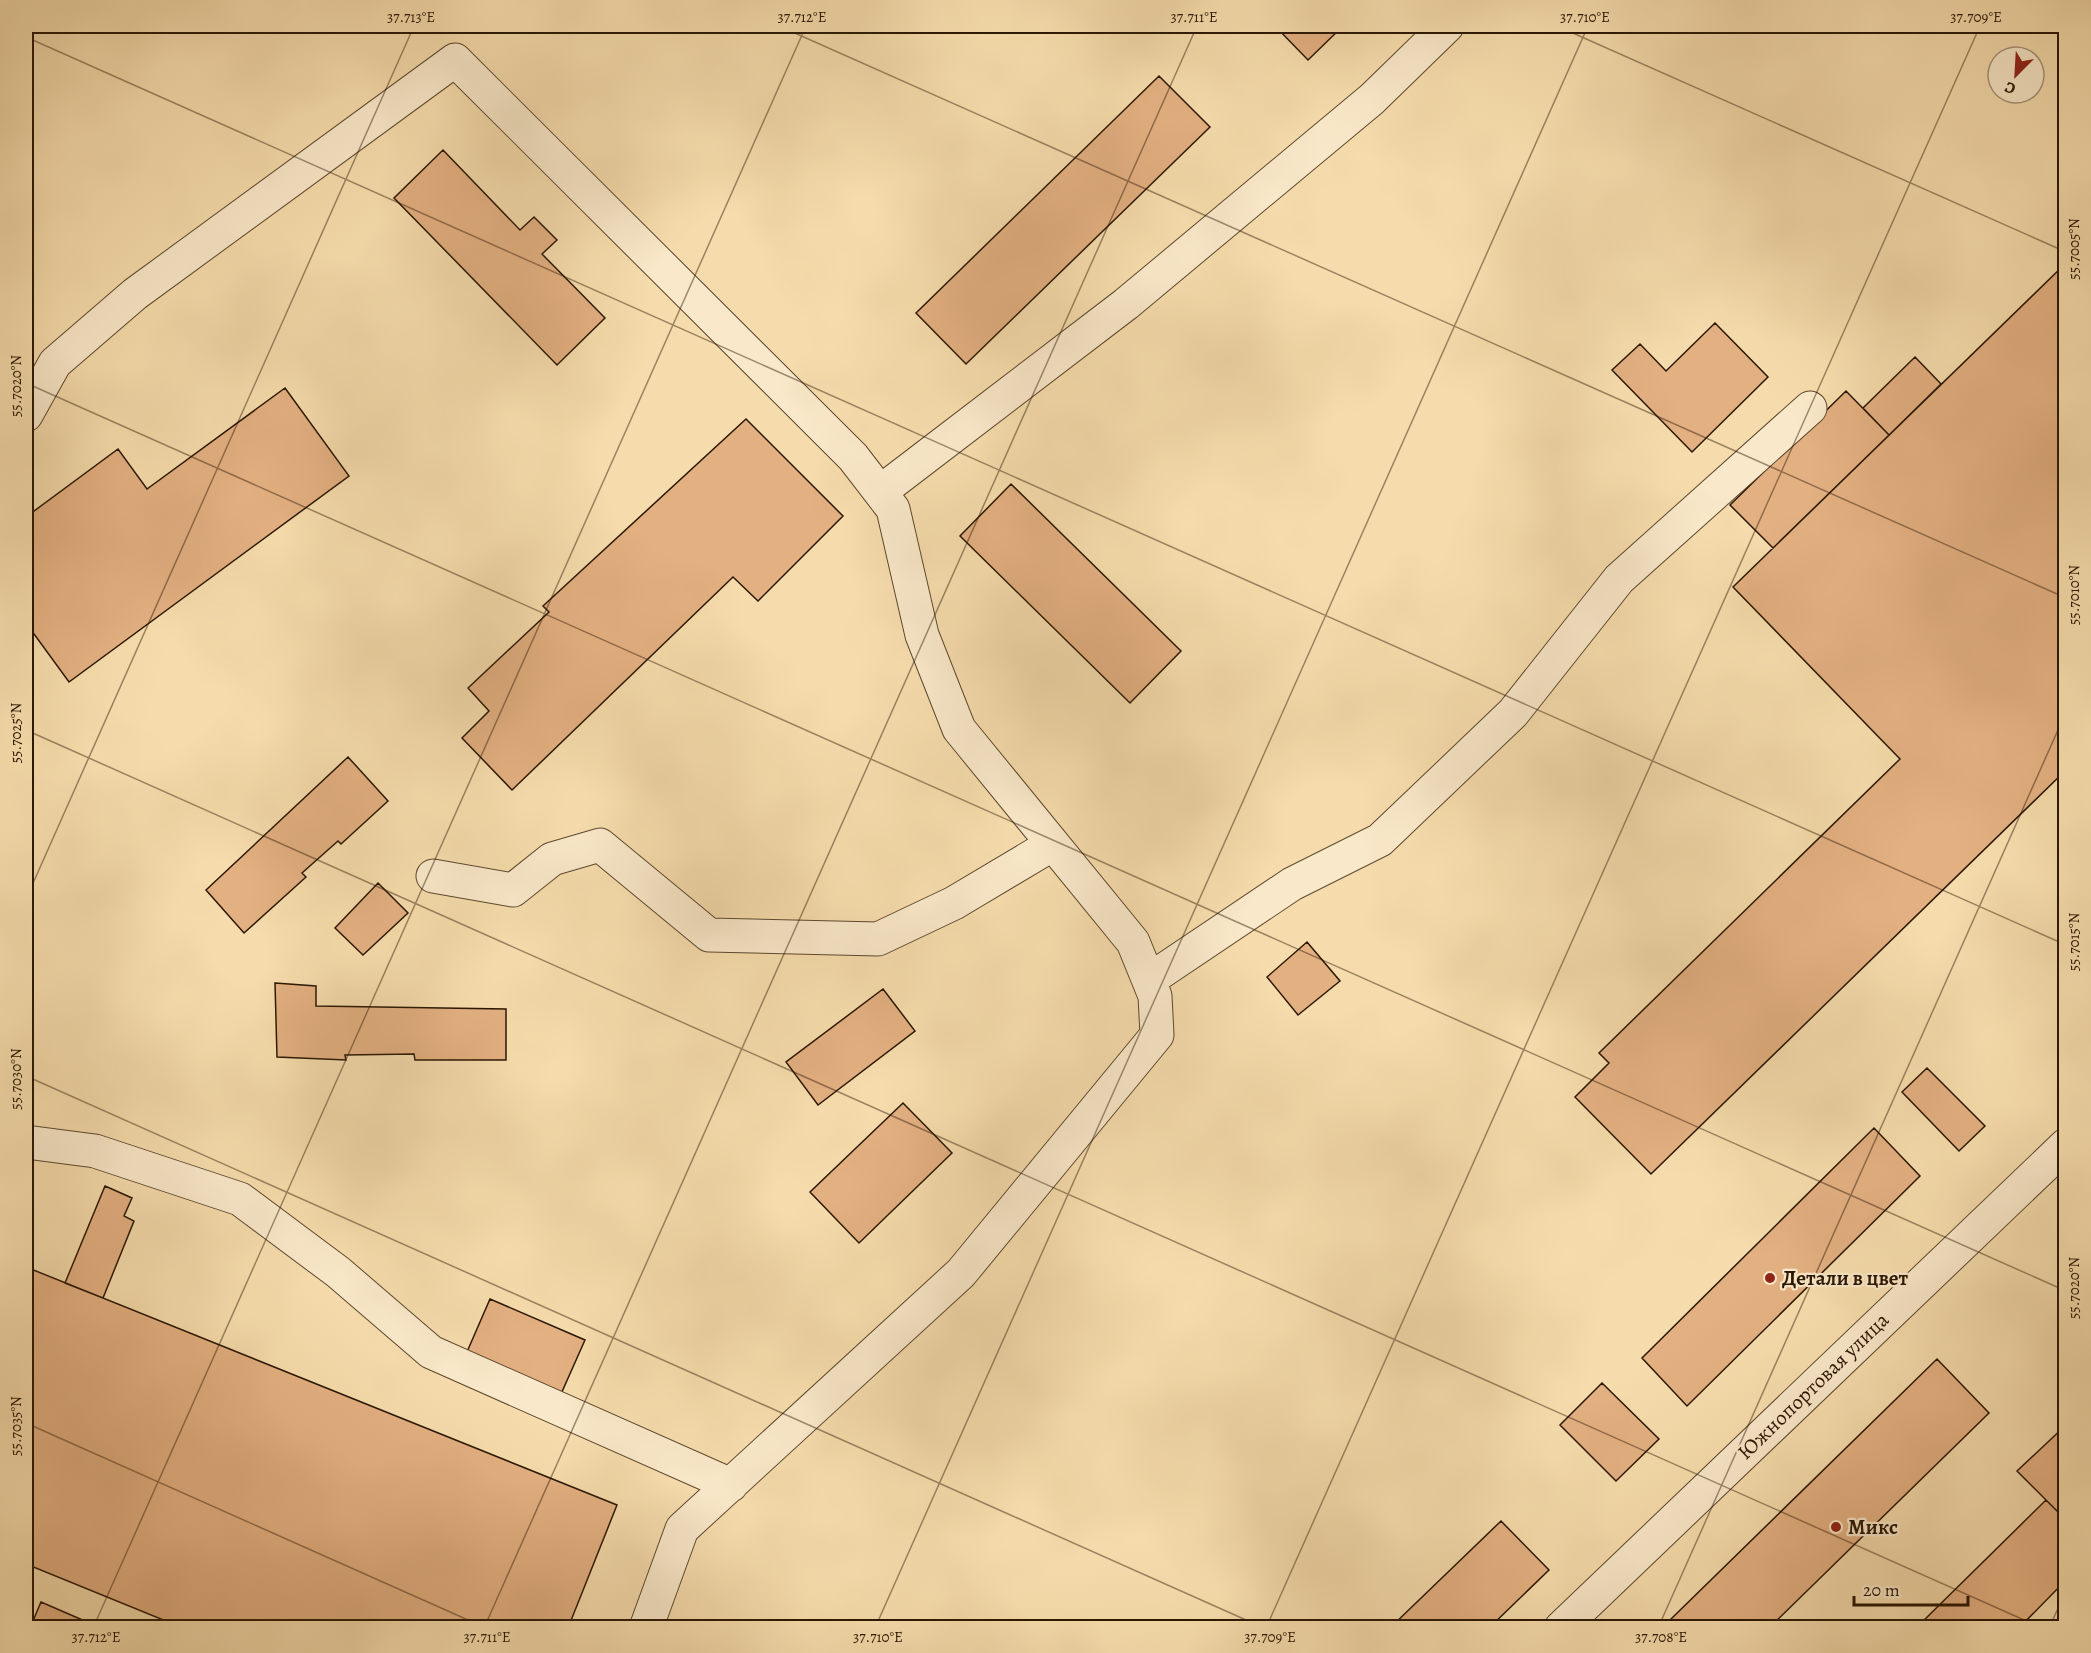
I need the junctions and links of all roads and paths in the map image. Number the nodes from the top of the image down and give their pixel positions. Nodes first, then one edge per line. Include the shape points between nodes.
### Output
1 (1447, 26) edge
2 (1810, 408) dead end
3 (26, 416) edge
4 (880, 492) junction
5 (1053, 844) junction
6 (433, 876) dead end
7 (1149, 980) junction
8 (26, 1142) edge
9 (2066, 1145) edge
10 (731, 1485) junction
11 (646, 1628) edge
12 (1561, 1628) edge

1 - 4 street via 1372,99 1126,304
2 - 7 street via 1619,579 1513,713 1380,840 1292,884
3 - 4 street via 55,363 135,294 455,60 853,457
4 - 5 street via 893,509 922,634 959,729
5 - 6 street via 954,903 878,939 709,935 600,845 552,859 513,890
5 - 7 street via 1133,942
7 - 10 street via 1155,996 1157,1035 968,1264
8 - 10 street via 95,1151 240,1199 338,1272 431,1352
9 - 12 street, Южнопортовая улица
10 - 11 street via 682,1529

